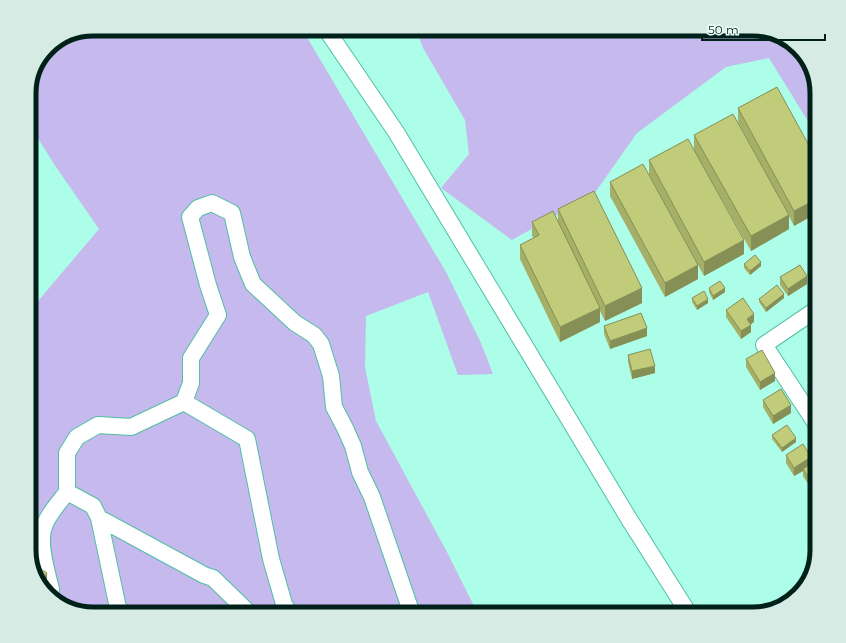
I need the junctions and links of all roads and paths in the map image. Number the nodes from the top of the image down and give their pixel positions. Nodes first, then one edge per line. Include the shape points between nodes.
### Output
1 (331, 36) edge
2 (810, 314) edge
3 (184, 402) junction
4 (810, 414) edge
5 (67, 492) junction
6 (99, 518) junction
7 (51, 589) edge
8 (119, 607) edge
9 (243, 607) edge
10 (286, 607) edge
11 (410, 607) edge
12 (685, 607) edge

1 - 12 street via 396,132
2 - 4 street via 764,345
3 - 5 street via 131,427 98,425 77,437 67,453
3 - 10 street via 247,439 271,559
3 - 11 street via 191,383 191,358 218,315 190,217 198,208 212,203 232,213 242,257 253,284 295,323 314,335 321,344 330,376 334,407 348,434 360,472 372,497
5 - 6 street via 93,506
5 - 7 street via 43,530
6 - 8 street
6 - 9 street via 213,578

